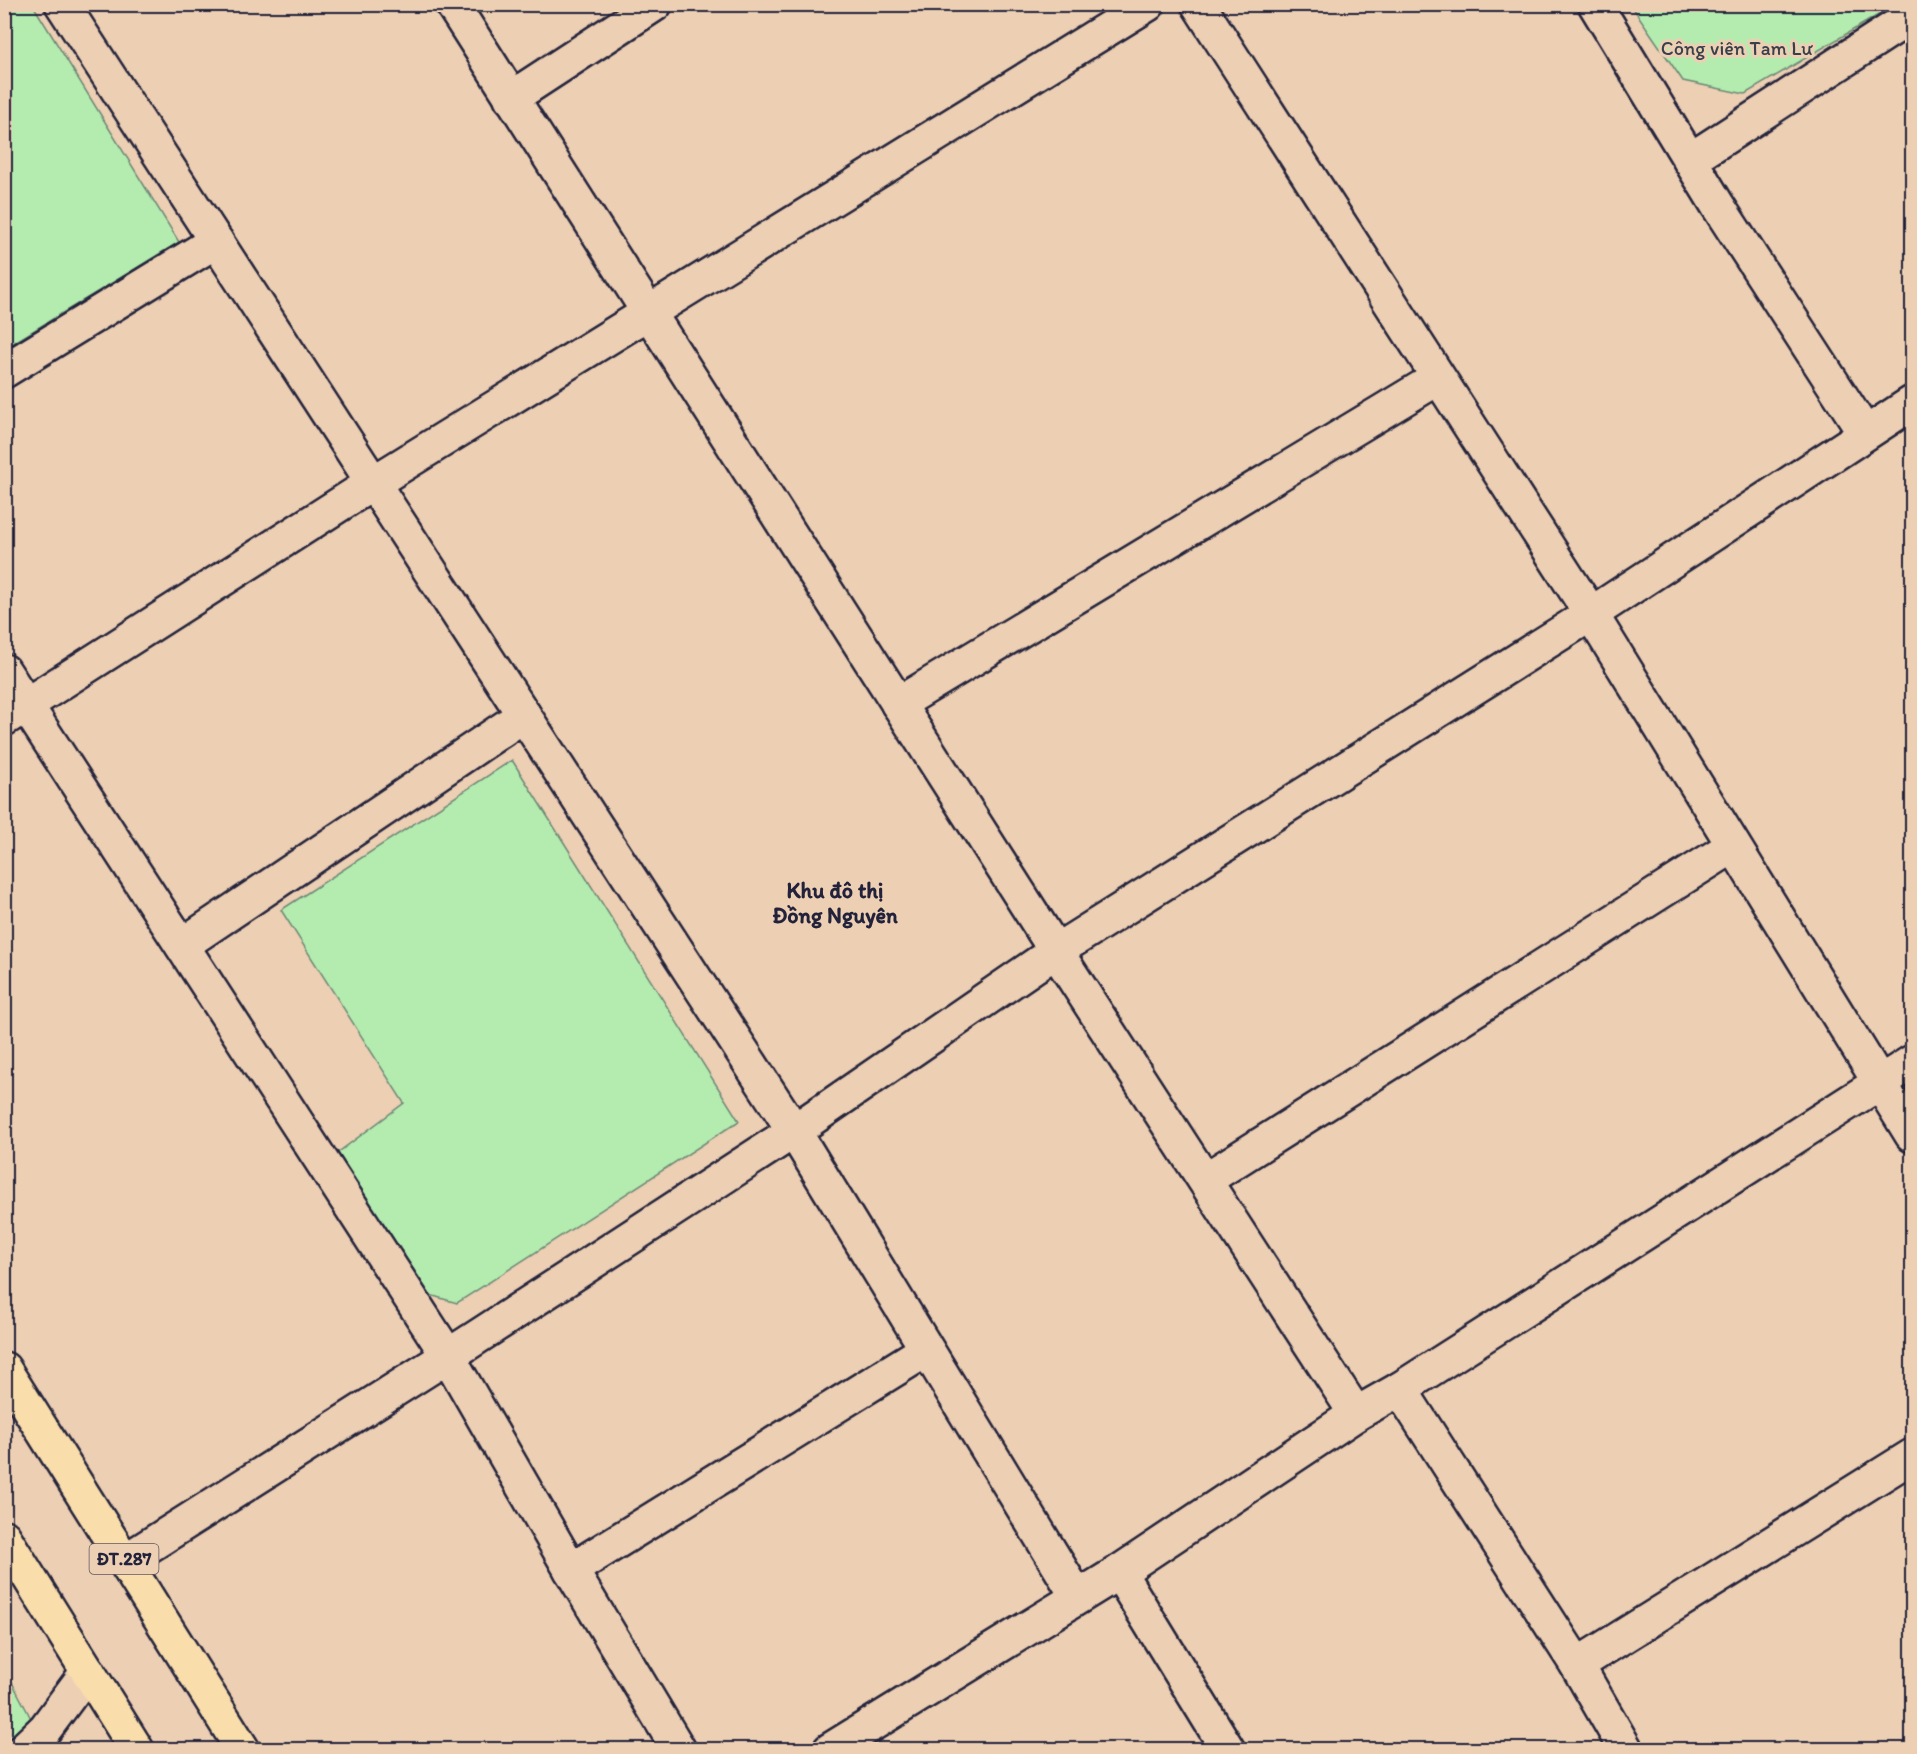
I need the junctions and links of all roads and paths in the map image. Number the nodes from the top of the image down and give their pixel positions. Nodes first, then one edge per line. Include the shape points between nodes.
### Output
1 (63, 4) edge
2 (452, 4) edge
3 (655, 4) edge
4 (1148, 4) edge
5 (1198, 4) edge
6 (1595, 4) edge
7 (1912, 16) edge
8 (511, 98) junction
9 (1690, 160) junction
10 (216, 241) junction
11 (648, 312) junction
12 (4, 371) edge
13 (1438, 378) junction
14 (1912, 403) edge
15 (1865, 433) junction
16 (373, 483) junction
17 (1591, 614) junction
18 (4, 671) edge
19 (898, 704) junction
20 (16, 712) edge
21 (524, 715) junction
22 (1733, 846) junction
23 (182, 945) junction
24 (1056, 951) junction
25 (1912, 1062) edge
26 (1880, 1083) junction
27 (794, 1131) junction
28 (1912, 1135) edge
29 (1205, 1180) junction
30 (926, 1350) junction
31 (448, 1356) junction
32 (4, 1369) edge
33 (1400, 1389) junction
34 (1356, 1414) junction
35 (1912, 1456) edge
36 (4, 1537) edge
37 (125, 1561) junction
38 (571, 1570) junction
39 (1119, 1572) junction
40 (1077, 1596) junction
41 (1577, 1665) junction
42 (88, 1671) junction
43 (23, 1749) edge
44 (137, 1749) edge
45 (243, 1749) edge
46 (679, 1749) edge
47 (830, 1749) edge
48 (1228, 1749) edge
49 (1626, 1749) edge

1 - 10 street
2 - 8 street
3 - 8 street
4 - 11 street
5 - 13 street
6 - 9 street
7 - 9 street
8 - 11 street
9 - 15 street
10 - 12 street
10 - 16 street
11 - 16 street
11 - 19 street
13 - 17 street
13 - 19 street
14 - 15 street
15 - 17 street
16 - 20 street
16 - 21 street
17 - 22 street
17 - 24 street
18 - 20 street
19 - 24 street
20 - 23 street
21 - 23 street
21 - 27 street
22 - 26 street
22 - 29 street
23 - 31 street
24 - 27 street
24 - 29 street
25 - 26 street
26 - 28 street
26 - 33 street
27 - 30 street
27 - 31 street
29 - 34 street
30 - 38 street
30 - 40 street
31 - 37 street
31 - 38 street
32 - 37 main road, ĐT.287
33 - 34 street
33 - 41 street
34 - 39 street
35 - 41 street
36 - 42 main road
37 - 45 main road, ĐT.287
38 - 46 street
39 - 40 street
39 - 48 street
40 - 47 street
41 - 49 street
42 - 43 street via 45,1729
42 - 44 main road

